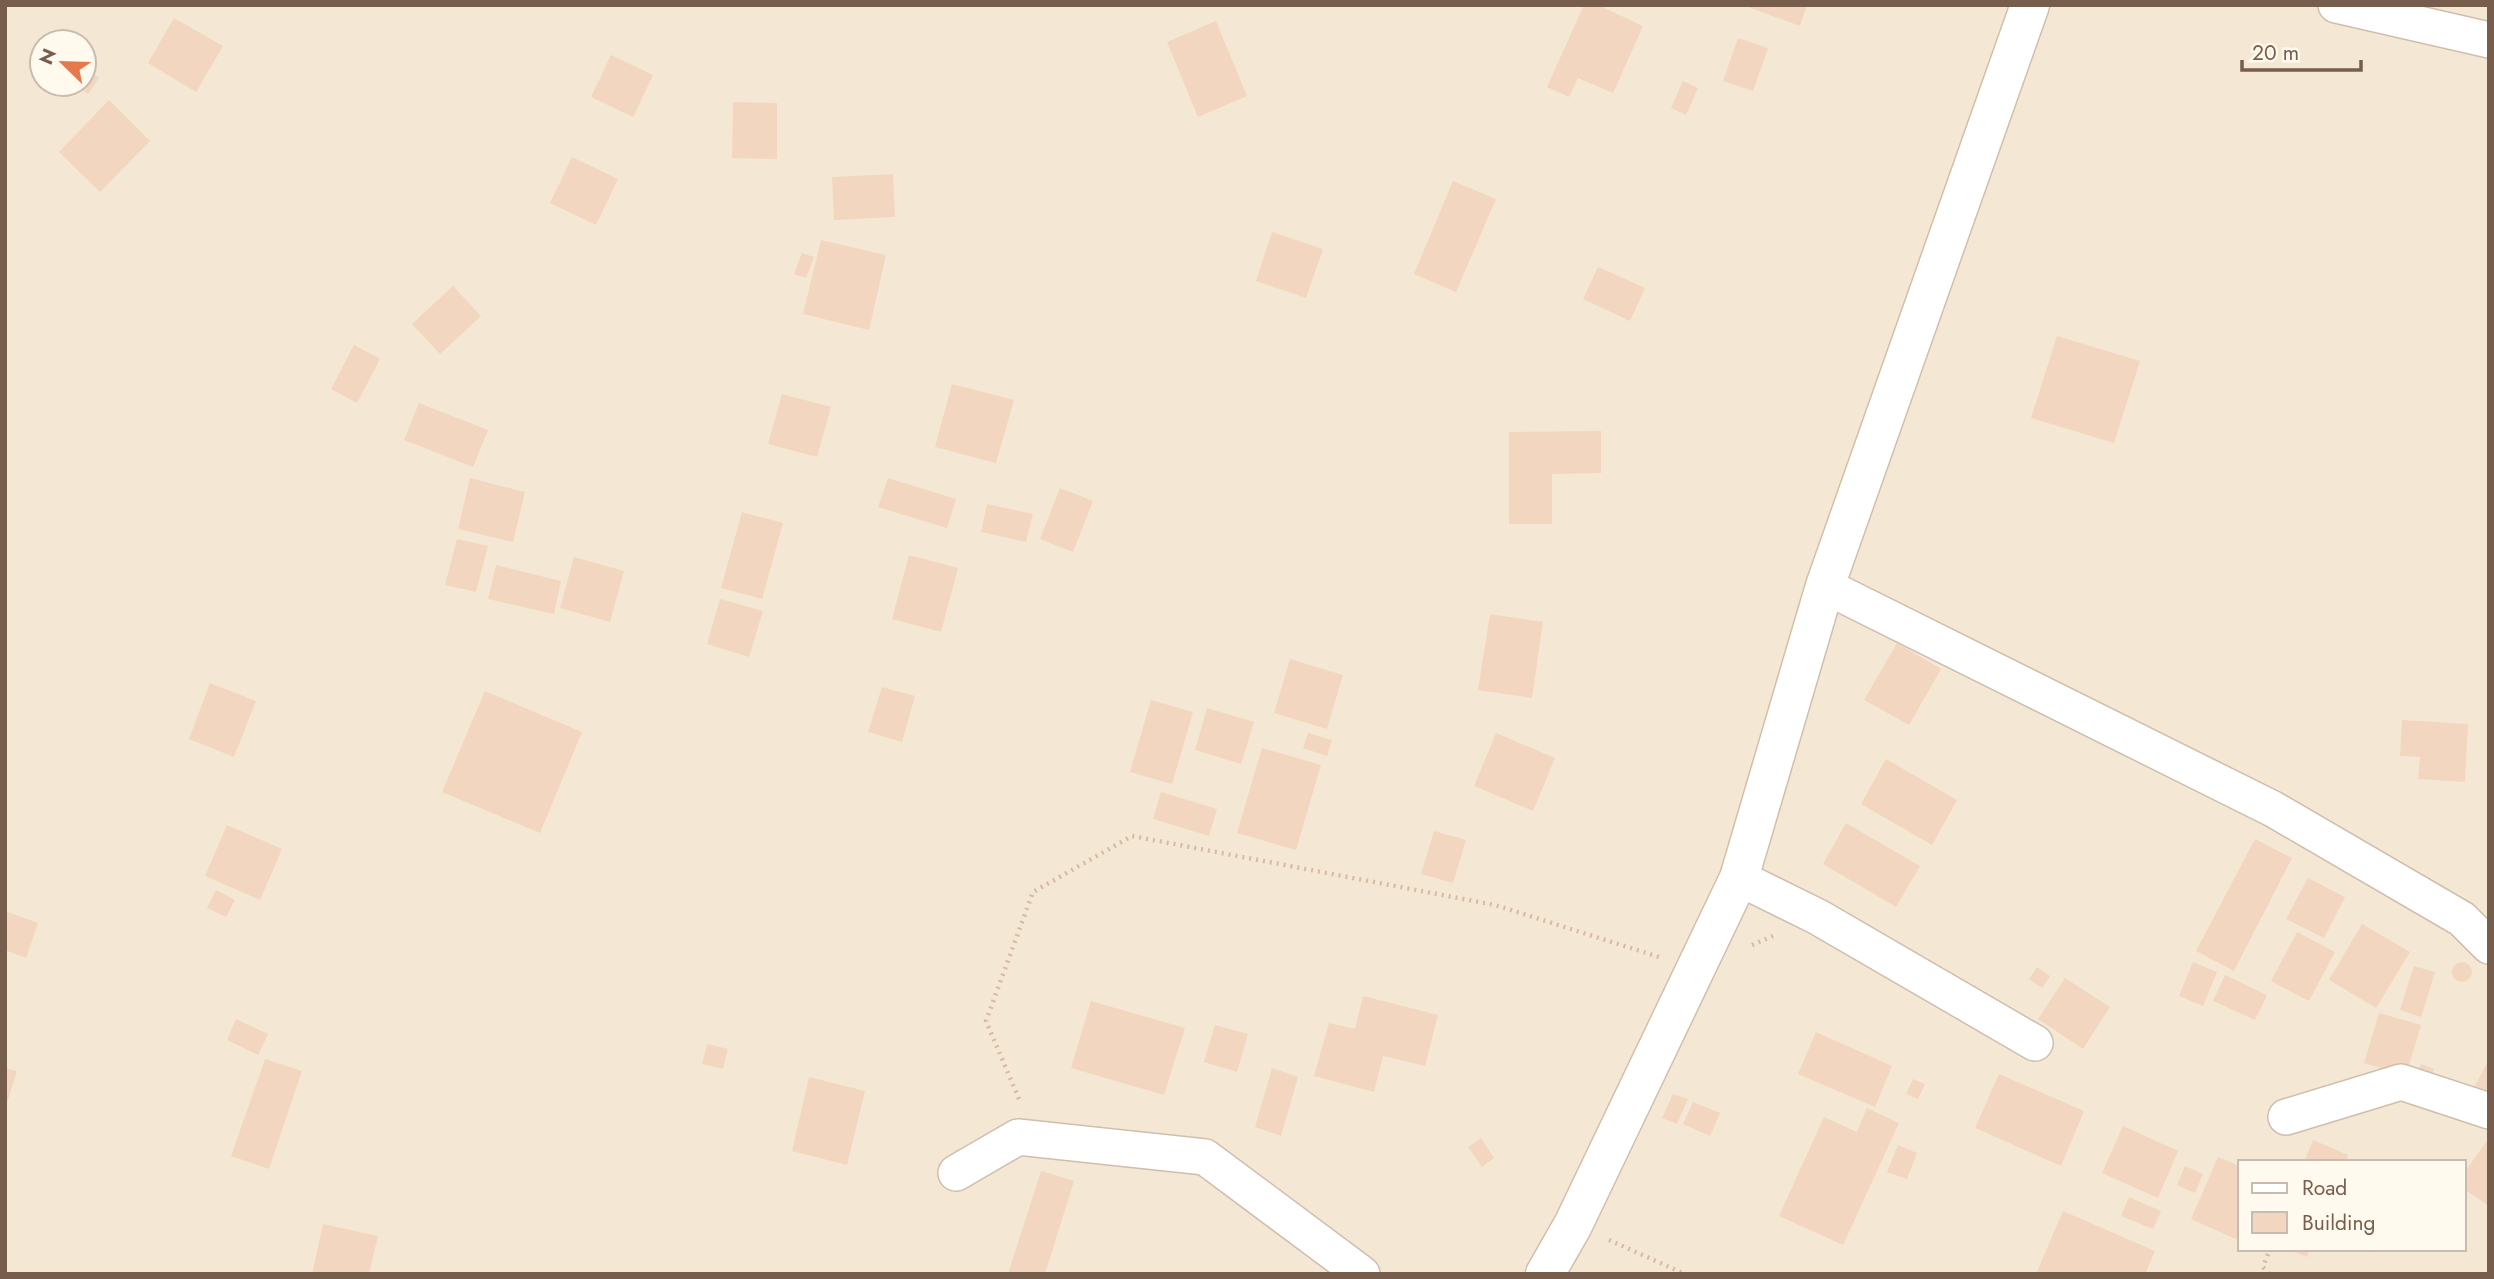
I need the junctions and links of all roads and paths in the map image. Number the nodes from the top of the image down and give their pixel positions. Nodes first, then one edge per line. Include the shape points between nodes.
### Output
1 (2030, 5) edge
2 (2336, 5) edge
3 (2489, 40) edge
4 (1825, 586) junction
5 (1739, 878) junction
6 (1818, 917) junction
7 (2489, 946) edge
8 (1695, 968) junction
9 (2035, 1043) dead end
10 (2489, 1111) edge
11 (2286, 1117) dead end
12 (1036, 1139) junction
13 (956, 1172) dead end
14 (1573, 1224) junction
15 (2269, 1251) edge
16 (1362, 1274) edge
17 (1545, 1274) edge
18 (1685, 1274) edge
19 (2269, 1274) edge

1 - 4 main road
2 - 3 street
4 - 5 main road
4 - 7 street via 2273,809 2462,919
5 - 6 street
5 - 8 main road
6 - 8 path
6 - 9 street
8 - 12 path via 1495,905 1132,836 1033,892 986,1021
8 - 14 main road
10 - 11 street via 2401,1082
12 - 13 street via 1018,1137
12 - 16 street via 1205,1157
14 - 17 main road
14 - 18 path
15 - 19 path via 2263,1267

